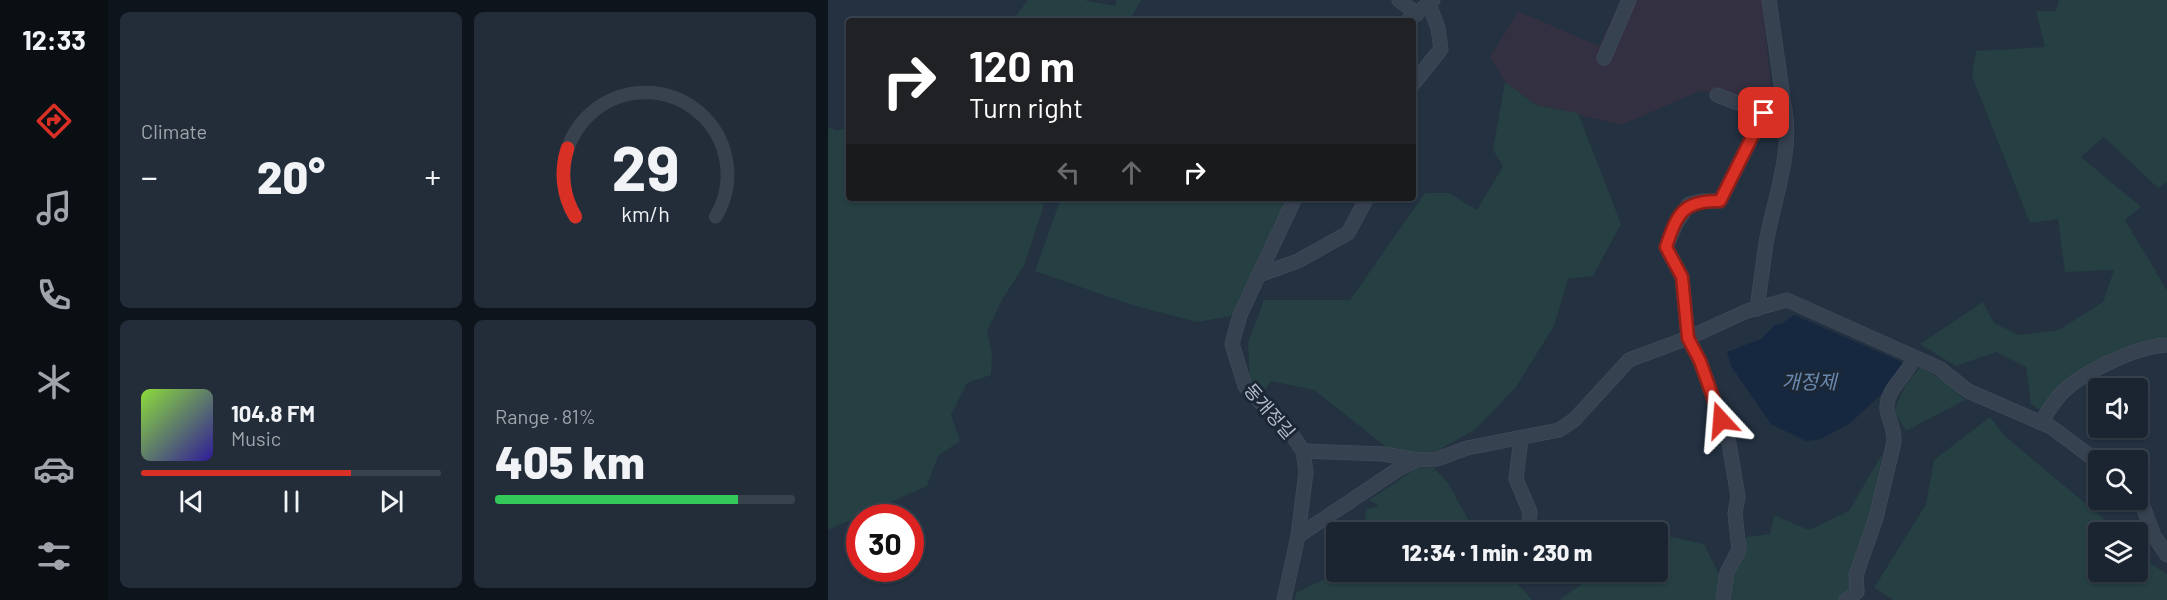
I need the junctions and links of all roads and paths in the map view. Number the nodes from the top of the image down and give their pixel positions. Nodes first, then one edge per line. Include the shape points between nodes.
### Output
1 (1399, 0) edge
2 (1629, 0) edge
3 (1769, 0) edge
4 (1431, 2) edge
5 (1412, 17) edge
6 (1604, 58) dead end
7 (1416, 80) edge
8 (1717, 95) dead end
9 (1784, 105) junction
10 (1764, 113) junction
11 (1293, 201) edge
12 (1365, 201) edge
13 (1259, 275) junction
14 (1757, 309) junction
15 (1688, 338) junction
16 (2167, 345) edge
17 (1914, 357) junction
18 (2041, 422) junction
19 (1521, 439) junction
20 (1303, 451) junction
21 (2088, 455) edge
22 (1417, 460) junction
23 (2144, 510) edge
24 (1529, 522) edge
25 (1298, 536) junction
26 (2167, 555) edge
27 (1284, 600) edge
28 (1723, 600) edge
29 (1846, 600) edge

1 - 5 street
2 - 6 street
3 - 9 street
4 - 5 street
4 - 7 street via 1442,49
8 - 10 street
9 - 10 street
9 - 14 street via 1785,151
10 - 15 street via 1720,201 1689,204 1666,247 1682,277
11 - 13 street, 동개정길
12 - 13 street via 1348,233 1298,261
13 - 20 street, 동개정길 via 1240,315 1232,344 1245,386
14 - 15 street
14 - 17 street via 1787,300
15 - 19 street via 1629,360 1574,420 1559,430
15 - 28 street via 1700,361 1728,443 1738,497 1735,513 1739,549 1727,572
16 - 18 street via 2131,353 2076,382 2060,394
17 - 18 street via 1946,372 1968,391
17 - 29 street via 1910,369 1892,390 1887,406 1894,442 1876,518 1856,575 1857,592
18 - 21 street
19 - 22 street
19 - 24 street via 1516,479 1530,512
20 - 22 street via 1383,454
20 - 25 street, 동개정길 via 1306,472
22 - 25 street
23 - 26 street via 2154,536
25 - 27 street, 동개정길

